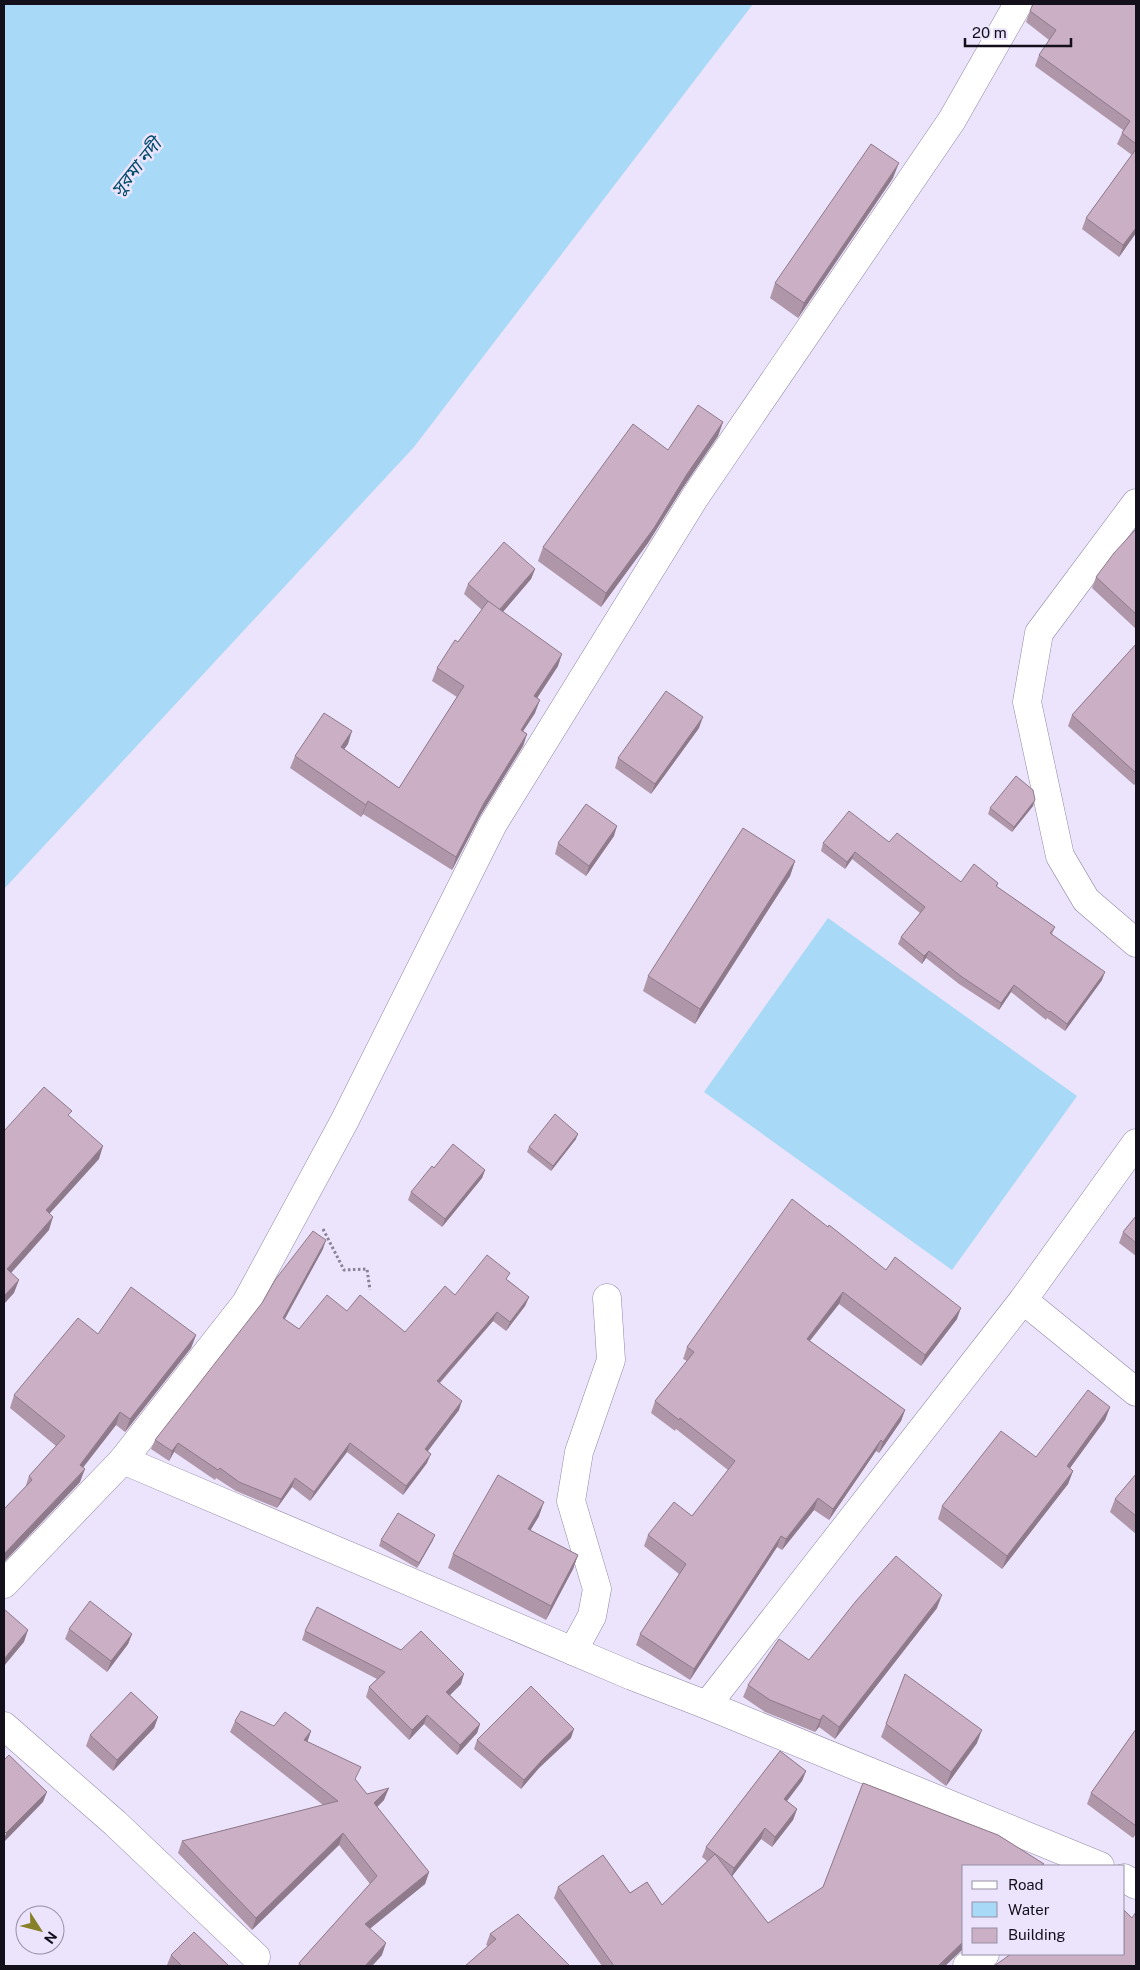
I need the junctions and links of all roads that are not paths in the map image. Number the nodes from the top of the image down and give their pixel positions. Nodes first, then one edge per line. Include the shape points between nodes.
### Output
1 (1018, 4) edge
2 (1136, 503) edge
3 (1136, 942) edge
4 (1136, 1143) edge
5 (607, 1298) dead end
6 (1023, 1300) junction
7 (1136, 1392) edge
8 (123, 1460) junction
9 (4, 1584) edge
10 (573, 1651) junction
11 (707, 1705) junction
12 (4, 1726) edge
13 (1098, 1865) edge
14 (1125, 1879) edge
15 (1136, 1886) edge
16 (984, 1955) edge
17 (256, 1958) dead end
18 (967, 1966) edge

1 - 8 street via 952,120 694,497 493,824 345,1120 246,1302
2 - 3 street via 1039,633 1027,702 1060,856 1086,900
4 - 6 street
5 - 10 street via 611,1360 579,1452 571,1501 597,1589 592,1616
6 - 7 street
6 - 11 street
8 - 9 street
8 - 10 street
10 - 11 street
11 - 13 street
12 - 17 street via 115,1823
14 - 15 street
16 - 18 street

